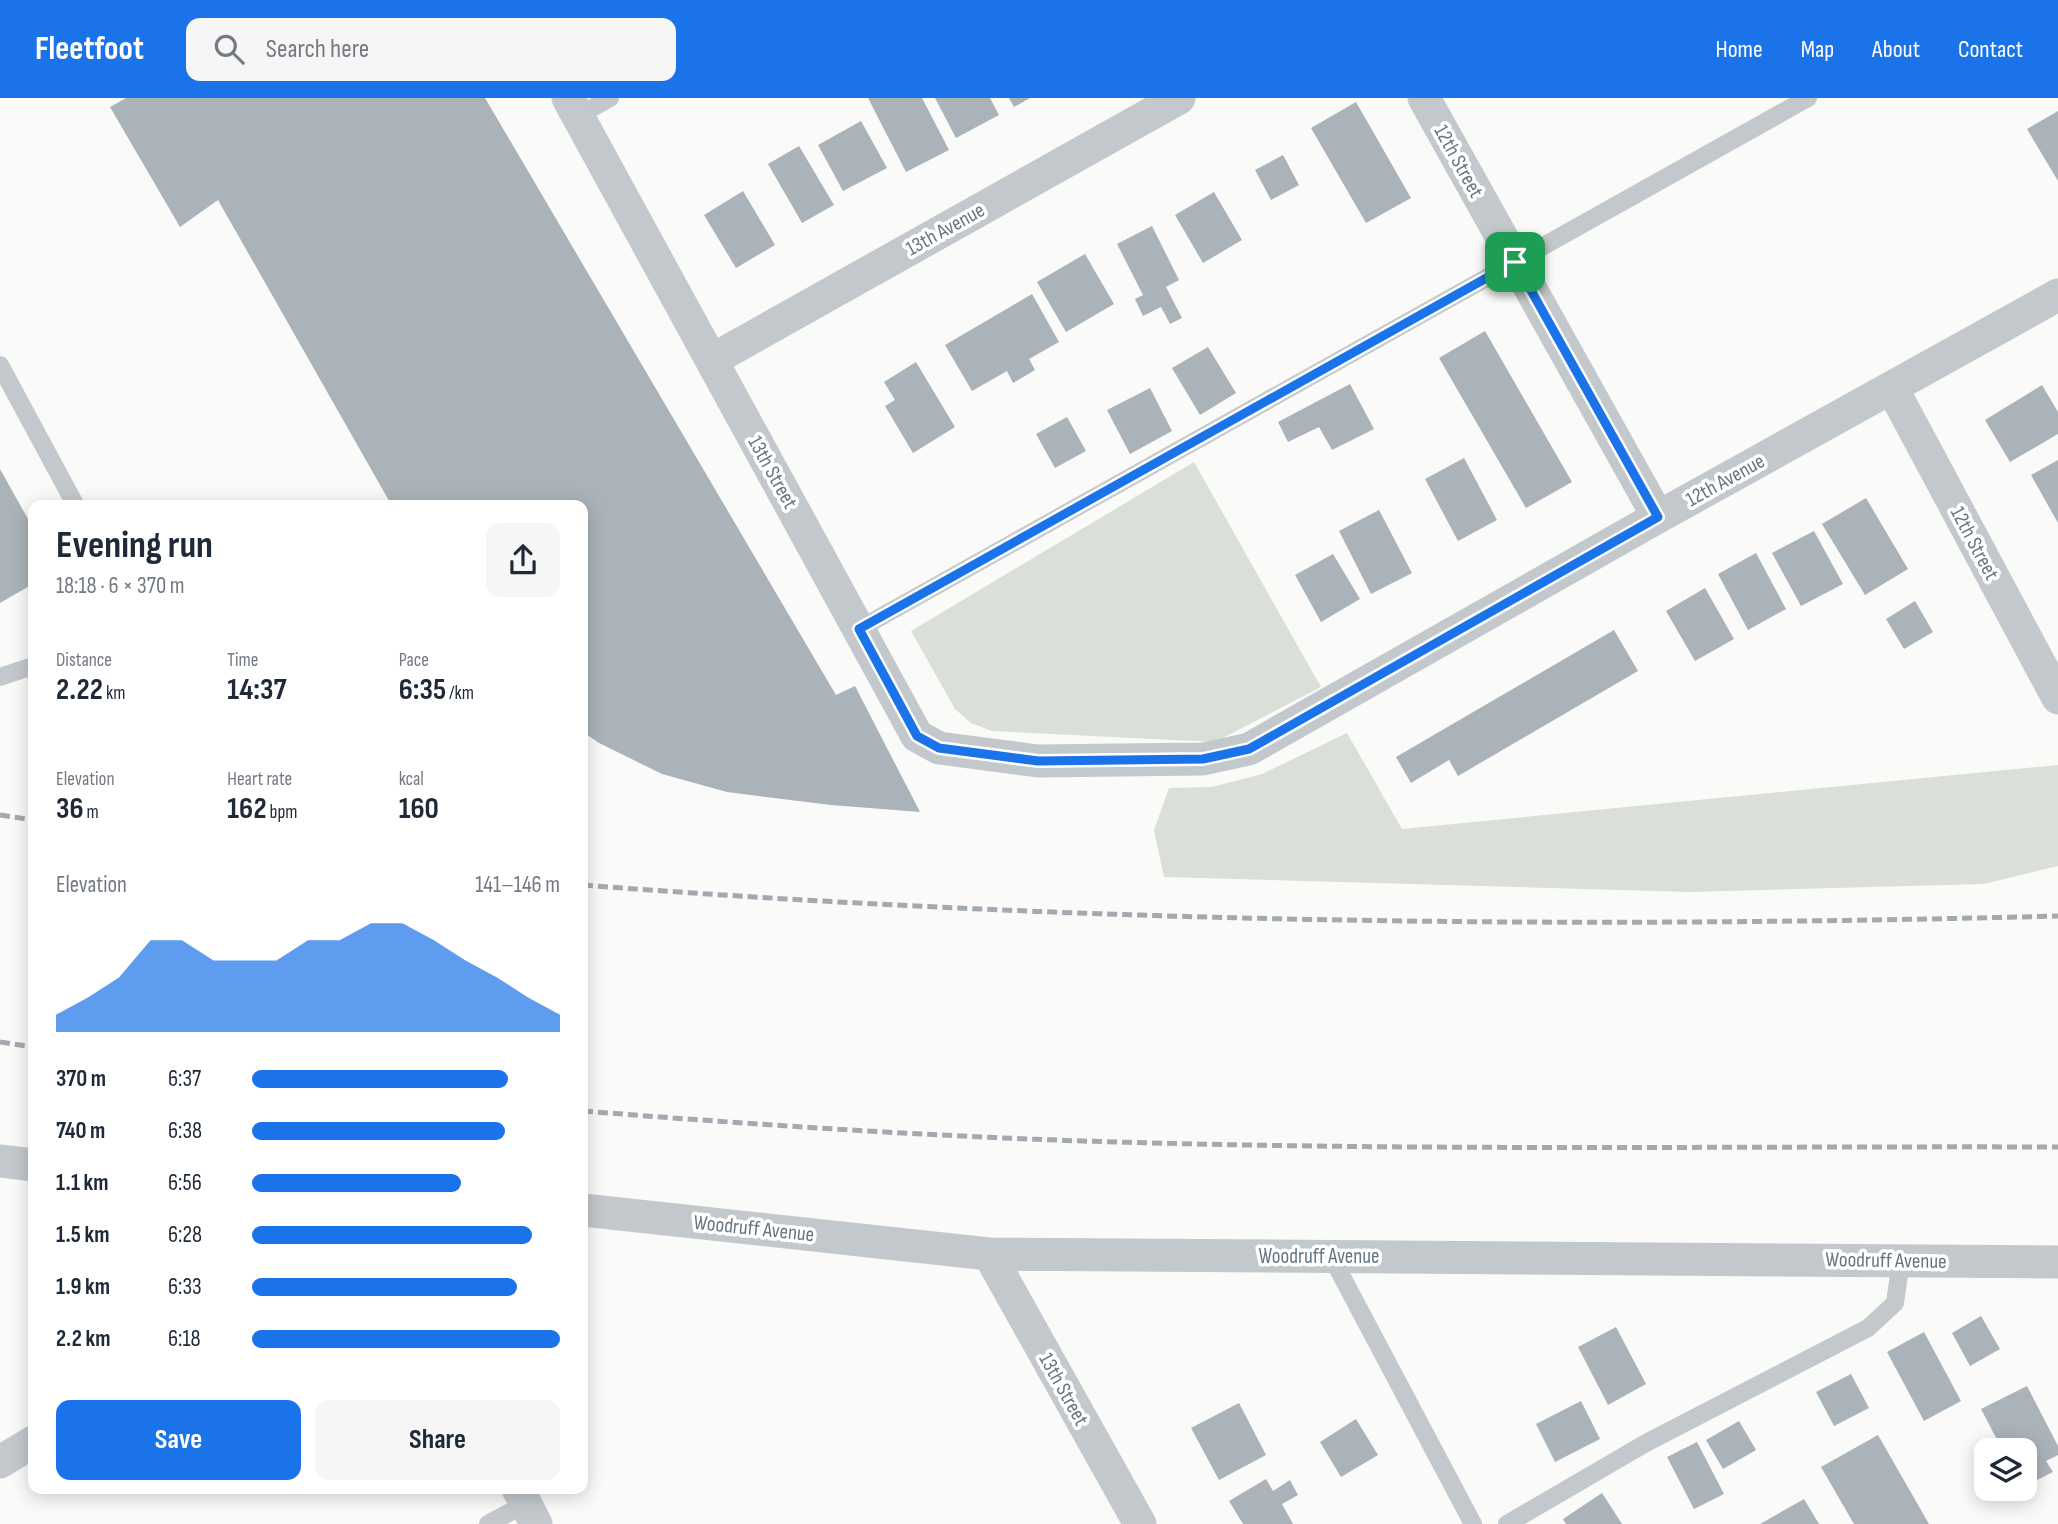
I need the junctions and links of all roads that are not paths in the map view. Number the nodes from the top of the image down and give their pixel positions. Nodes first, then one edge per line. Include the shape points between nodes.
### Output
1 (610, 98) edge
2 (1179, 98) edge
3 (1424, 98) edge
4 (1808, 98) edge
5 (573, 107) edge
6 (1515, 262) junction
7 (2058, 295) edge
8 (712, 360) junction
9 (0, 365) edge
10 (1892, 388) junction
11 (73, 500) edge
12 (1658, 517) junction
13 (859, 629) junction
14 (28, 668) edge
15 (0, 677) edge
16 (2054, 681) edge
17 (1038, 761) joint
18 (0, 1161) edge
19 (28, 1164) edge
20 (588, 1211) edge
21 (989, 1254) junction
22 (1331, 1256) junction
23 (1901, 1260) junction
24 (2058, 1262) edge
25 (28, 1445) edge
26 (0, 1462) edge
27 (526, 1506) edge
28 (488, 1524) edge
29 (1140, 1524) edge
30 (1473, 1524) edge
31 (1507, 1524) edge

1 - 5 lane
2 - 8 street, 13th Avenue
3 - 6 street, 12th Street
4 - 6 lane
5 - 8 street, 13th Street
6 - 12 street, 12th Street
6 - 13 lane
7 - 10 street, 12th Avenue
8 - 13 street, 13th Street
9 - 11 lane
10 - 12 street, 12th Avenue
10 - 16 street, 12th Street
12 - 17 street, 12th Avenue via 1249,749 1203,759
13 - 17 street, 13th Street via 917,736 939,748
14 - 15 lane
18 - 19 street
20 - 21 street, Woodruff Avenue
21 - 22 street, Woodruff Avenue
21 - 29 street, 13th Street
22 - 23 street, Woodruff Avenue
22 - 30 lane
23 - 24 street, Woodruff Avenue
23 - 31 lane via 1895,1303 1868,1328 1646,1443
25 - 26 street
27 - 28 lane

